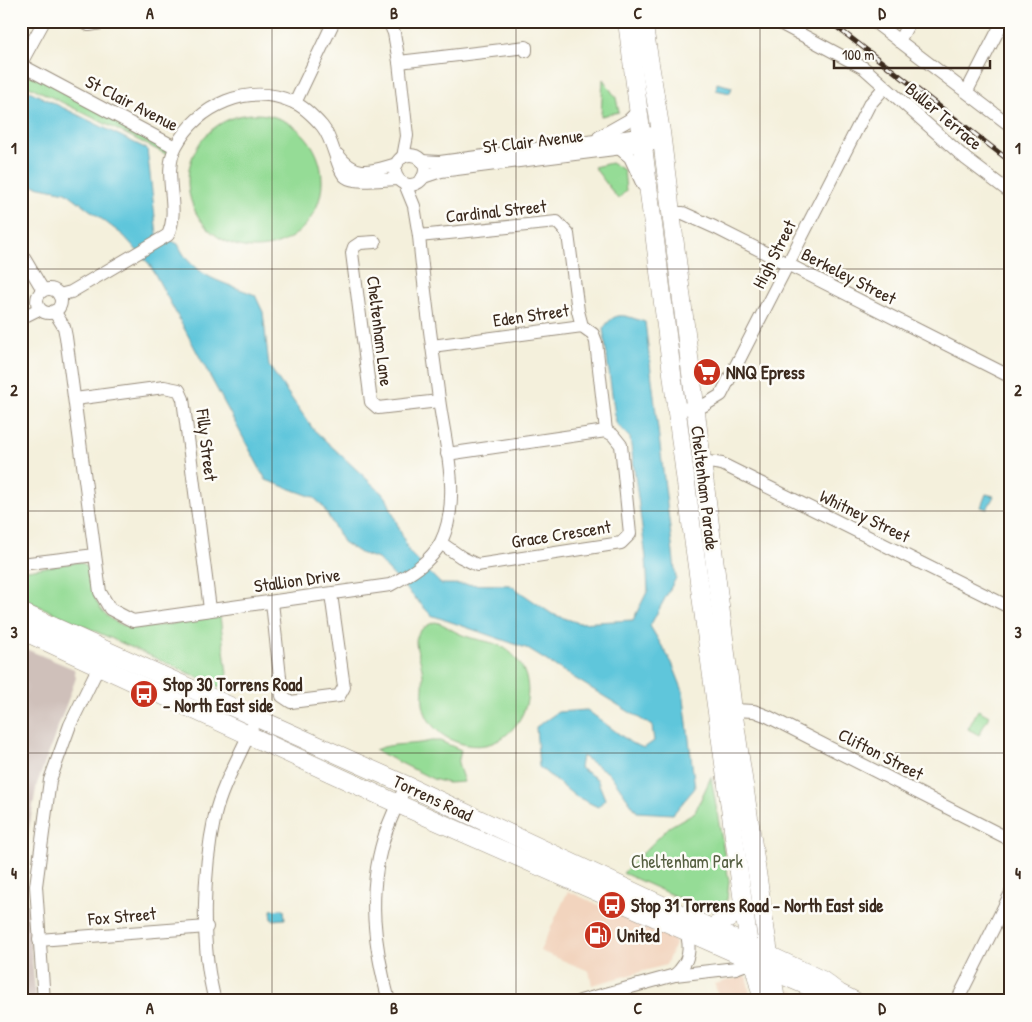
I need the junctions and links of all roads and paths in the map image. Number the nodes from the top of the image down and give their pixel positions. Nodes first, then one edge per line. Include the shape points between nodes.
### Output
1 (44, 21) edge
2 (80, 21) edge
3 (114, 21) edge
4 (334, 21) edge
5 (384, 21) edge
6 (627, 21) edge
7 (643, 21) edge
8 (776, 21) edge
9 (873, 21) edge
10 (910, 21) edge
11 (1003, 21) edge
12 (899, 41) junction
13 (526, 51) dead end
14 (399, 62) junction
15 (21, 64) edge
16 (884, 88) junction
17 (967, 91) junction
18 (295, 102) junction
19 (638, 111) junction
20 (1011, 126) edge
21 (407, 136) junction
22 (661, 138) junction
23 (642, 140) junction
24 (590, 142) junction
25 (175, 147) junction
26 (619, 148) junction
27 (336, 153) junction
28 (419, 159) junction
29 (400, 160) junction
30 (421, 180) junction
31 (401, 181) junction
32 (1011, 194) edge
33 (650, 202) junction
34 (414, 206) junction
35 (670, 213) junction
36 (419, 236) junction
37 (375, 242) dead end
38 (21, 253) edge
39 (788, 264) junction
40 (43, 290) junction
41 (59, 294) junction
42 (39, 308) junction
43 (54, 311) junction
44 (21, 318) edge
45 (582, 326) junction
46 (432, 346) junction
47 (1011, 377) edge
48 (75, 399) junction
49 (439, 401) junction
50 (695, 408) junction
51 (676, 410) junction
52 (606, 431) junction
53 (447, 454) junction
54 (702, 461) junction
55 (441, 542) junction
56 (95, 555) junction
57 (21, 564) edge
58 (332, 594) junction
59 (272, 602) junction
60 (1011, 608) edge
61 (210, 609) junction
62 (21, 612) edge
63 (21, 630) edge
64 (103, 658) junction
65 (733, 710) junction
66 (256, 718) junction
67 (249, 735) junction
68 (406, 785) junction
69 (398, 804) junction
70 (494, 826) junction
71 (1011, 840) edge
72 (491, 845) junction
73 (1011, 893) edge
74 (744, 907) junction
75 (206, 927) junction
76 (710, 928) junction
77 (686, 930) junction
78 (40, 940) junction
79 (751, 954) junction
80 (770, 963) junction
81 (675, 975) junction
82 (847, 997) edge
83 (583, 1000) edge
84 (44, 1001) edge
85 (216, 1001) edge
86 (389, 1001) edge
87 (763, 1001) edge
88 (776, 1001) edge
89 (957, 1001) edge

1 - 15 street
2 - 3 street via 89,25
4 - 18 street
5 - 14 street via 390,24 394,33
6 - 19 main road, Cheltenham Parade
7 - 22 main road, Cheltenham Parade
8 - 16 street, Buller Terrace via 864,68
9 - 12 street
10 - 12 street
11 - 17 street
12 - 17 street
13 - 14 street via 526,47
14 - 21 street
15 - 25 street, St Clair Avenue
16 - 32 street, Buller Terrace
16 - 39 street, High Street via 869,105
17 - 20 street
18 - 25 street, St Clair Avenue via 269,95 230,99 213,106 196,119
18 - 27 street, St Clair Avenue via 321,126
19 - 23 main road, Cheltenham Parade
19 - 24 street, St Clair Avenue via 629,120
21 - 28 street
21 - 29 street
22 - 23 street, St Clair Avenue
22 - 35 main road, Cheltenham Parade
23 - 24 street, St Clair Avenue
23 - 26 street, St Clair Avenue
23 - 33 main road, Cheltenham Parade
24 - 28 street, St Clair Avenue via 440,162
25 - 41 street via 170,166 173,222 168,235 71,292
26 - 30 street, St Clair Avenue via 436,172
26 - 33 street via 630,157
27 - 29 street, St Clair Avenue via 354,170 374,170
27 - 31 street, St Clair Avenue via 342,174 351,180
28 - 29 street via 410,156
28 - 30 street via 425,170
29 - 31 street via 395,172
30 - 31 street
30 - 34 street, Stallion Drive
31 - 34 street, Stallion Drive
33 - 51 main road, Cheltenham Parade
34 - 36 street, Stallion Drive
35 - 39 street, Berkeley Street via 683,213
35 - 50 main road, Cheltenham Parade
36 - 45 street, Cardinal Street via 557,222 568,234
36 - 46 street, Stallion Drive
37 - 49 street, Cheltenham Lane via 360,243 354,246 352,253 371,402 378,408
38 - 40 street
39 - 47 street, Berkeley Street
39 - 50 street, High Street via 720,395
40 - 41 street via 54,290
40 - 42 street via 37,298
41 - 43 street via 61,302
42 - 43 street via 46,312
42 - 44 street
43 - 48 street, Stallion Drive via 64,327
45 - 46 street, Eden Street
45 - 52 street, Eden Street via 593,334 596,342
46 - 49 street, Stallion Drive
48 - 56 street, Stallion Drive
48 - 61 street, Filly Street via 164,387 179,390 184,399
49 - 53 street, Stallion Drive
50 - 51 street, High Street
50 - 54 main road, Cheltenham Parade
51 - 74 main road, Cheltenham Parade
52 - 53 street
52 - 55 street, Grace Crescent via 621,445 630,534 621,543 477,566
53 - 55 street, Stallion Drive via 451,497 449,522
54 - 60 street, Whitney Street via 722,464
54 - 65 main road, Cheltenham Parade
55 - 58 street, Stallion Drive via 412,573 390,585
56 - 57 street
56 - 61 street, Stallion Drive via 100,592 110,609 121,616 134,621
58 - 59 street, Stallion Drive
58 - 59 street via 344,687 339,696 290,702 282,696
59 - 61 street, Stallion Drive
62 - 64 main road, Torrens Road
63 - 64 main road, Torrens Road
64 - 66 main road, Torrens Road
64 - 67 main road, Torrens Road
64 - 78 street via 60,748 50,780 36,886
65 - 71 street, Clifton Street via 754,711 767,716
65 - 80 main road, Cheltenham Parade
66 - 67 street
66 - 68 main road, Torrens Road
67 - 69 main road, Torrens Road
67 - 75 street via 215,815 206,887
68 - 69 street
68 - 70 main road, Torrens Road
69 - 72 main road, Torrens Road
69 - 86 street via 384,836 377,865 373,909 375,944
70 - 72 main road via 486,833
70 - 76 main road, Torrens Road
72 - 77 main road, Torrens Road
73 - 89 street
74 - 76 main road
74 - 79 main road, Cheltenham Parade
75 - 78 street, Fox Street
75 - 85 street
76 - 79 main road, Torrens Road
77 - 79 main road, Torrens Road
77 - 81 street via 690,945 688,959
78 - 84 street
79 - 80 main road, Torrens Road
79 - 81 street via 736,968
79 - 87 main road, Cheltenham Parade
80 - 82 main road, Torrens Road via 822,980
80 - 88 main road, Cheltenham Parade
81 - 83 street

